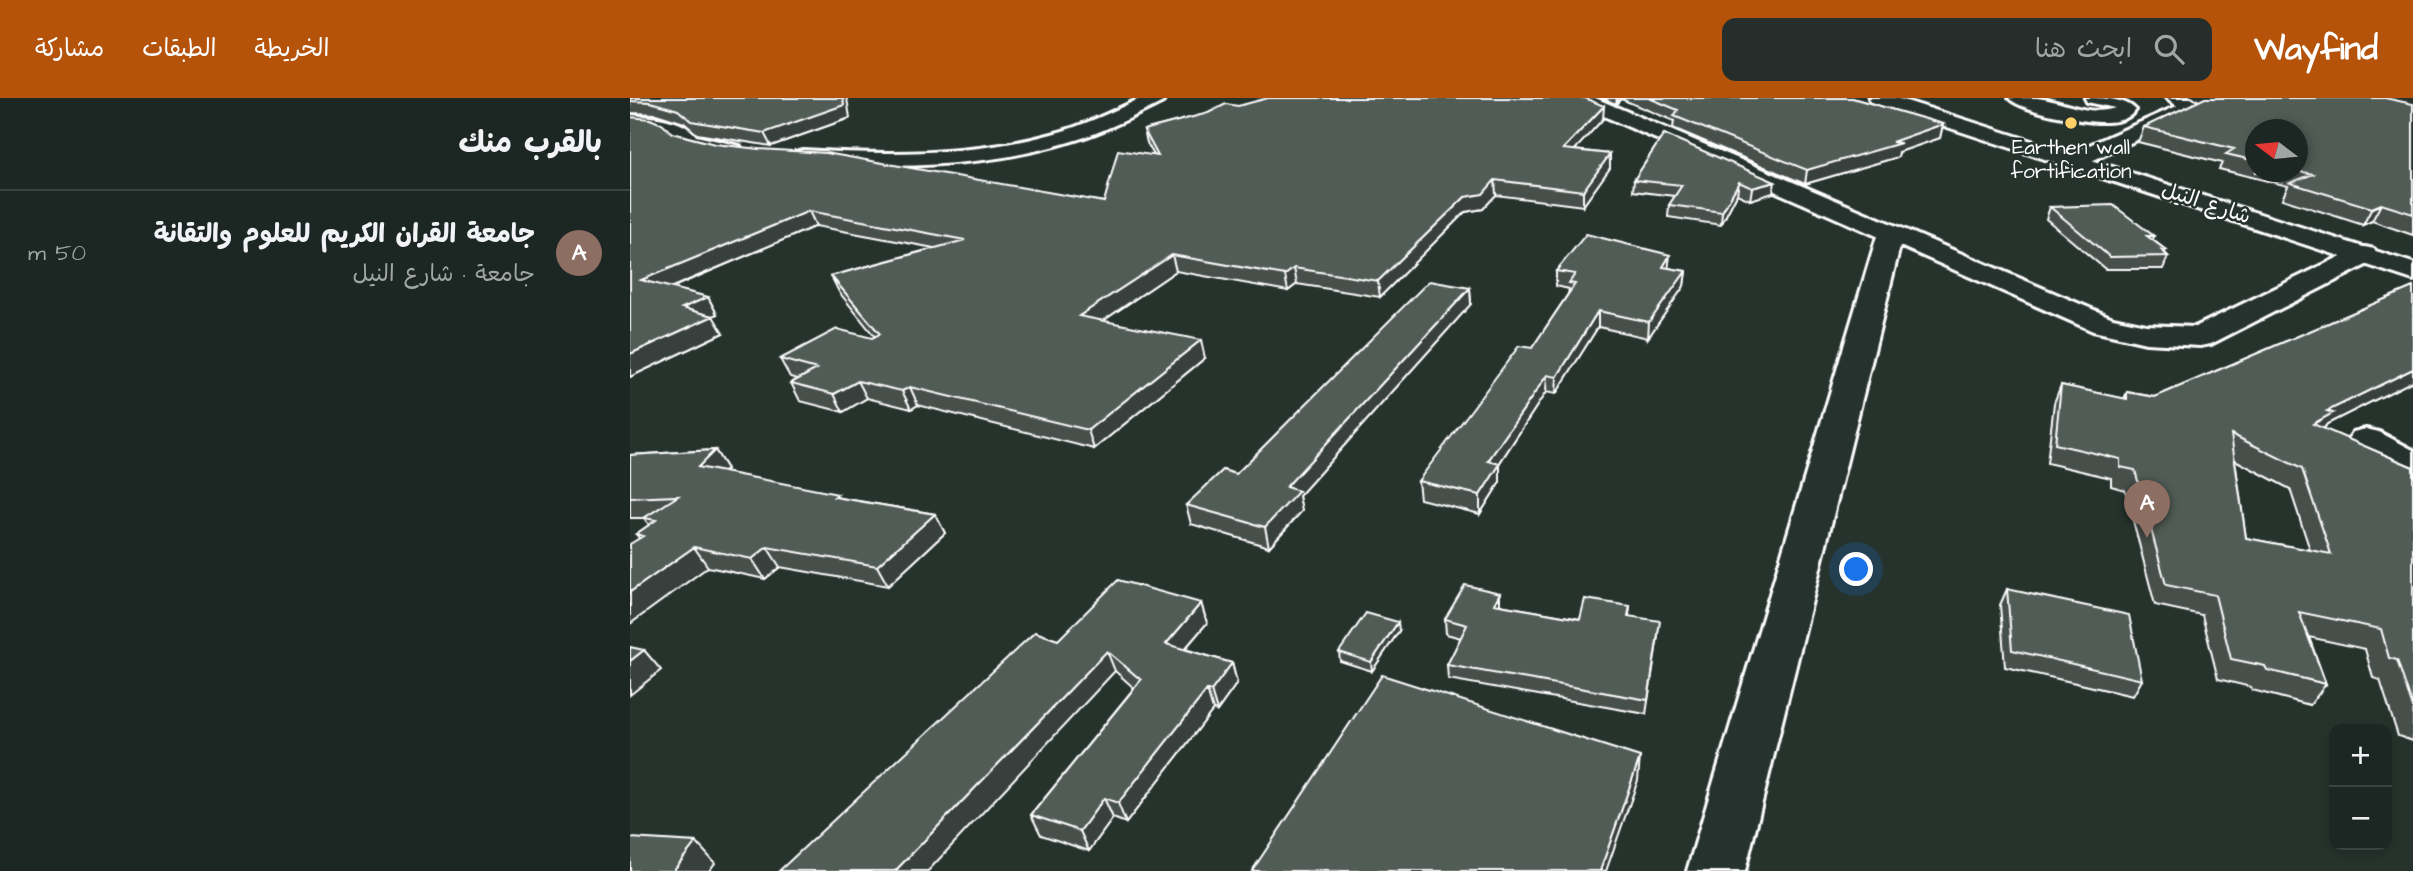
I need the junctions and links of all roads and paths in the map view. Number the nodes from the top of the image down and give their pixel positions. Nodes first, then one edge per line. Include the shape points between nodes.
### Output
1 (1156, 98) edge
2 (1579, 98) edge
3 (1878, 98) edge
4 (2018, 98) edge
5 (2094, 98) edge
6 (2176, 98) edge
7 (630, 121) edge
8 (755, 153) edge
9 (782, 155) edge
10 (2075, 160) junction
11 (1891, 231) junction
12 (2365, 255) junction
13 (2413, 272) edge
14 (2366, 440) dead end
15 (2413, 465) edge
16 (1716, 871) edge

1 - 9 street via 1080,132 1020,147 886,158
2 - 11 street
3 - 10 street, شارع النيل
4 - 5 street via 2082,114 2114,116 2126,110 2122,104
6 - 10 street via 2193,106
7 - 8 street via 673,128 700,145
10 - 12 street, شارع النيل
11 - 12 street via 2104,325 2146,334 2200,337
11 - 16 street
12 - 13 street, شارع النيل
14 - 15 street

